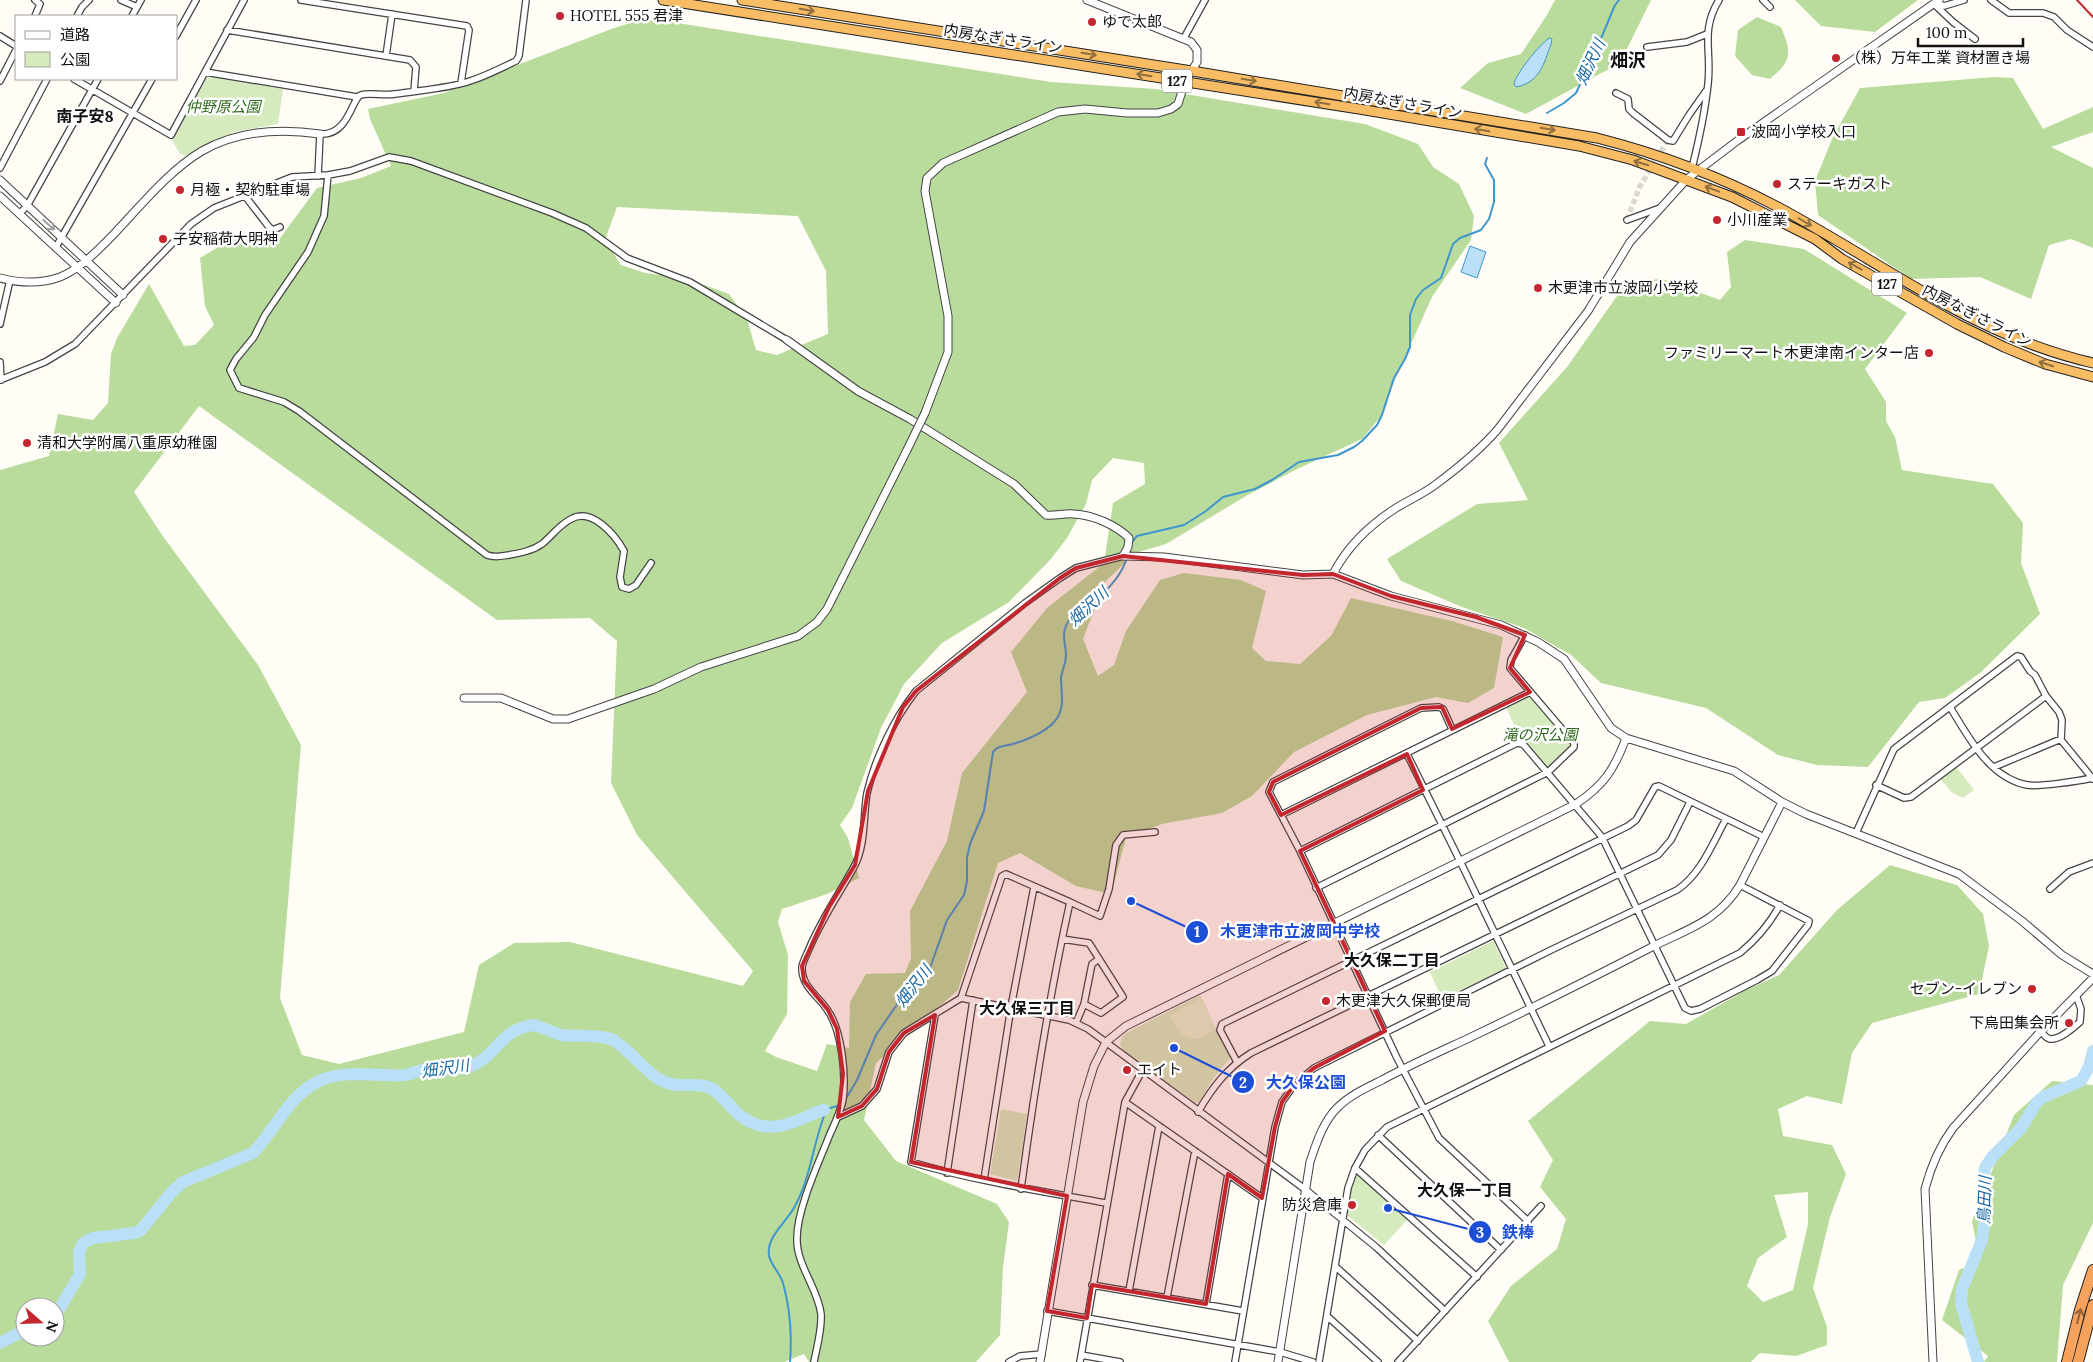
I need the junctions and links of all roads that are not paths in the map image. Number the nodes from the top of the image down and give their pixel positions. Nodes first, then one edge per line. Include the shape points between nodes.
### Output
1 (35, 0) edge
2 (89, 0) edge
3 (120, 0) edge
4 (141, 0) edge
5 (196, 0) edge
6 (244, 0) edge
7 (302, 0) edge
8 (526, 0) edge
9 (663, 0) edge
10 (742, 0) edge
11 (1087, 0) edge
12 (1205, 0) edge
13 (1719, 0) edge
14 (1763, 0) edge
15 (1964, 0) edge
16 (1991, 0) edge
17 (1936, 2) edge
18 (1770, 7) dead end
19 (137, 8) junction
20 (392, 14) junction
21 (35, 15) edge
22 (77, 15) edge
23 (133, 15) edge
24 (227, 30) junction
25 (178, 32) edge
26 (1707, 34) junction
27 (0, 36) edge
28 (1184, 38) junction
29 (1975, 39) dead end
30 (15, 45) edge
31 (1647, 47) dead end
32 (2093, 47) edge
33 (15, 52) edge
34 (386, 56) junction
35 (1192, 70) junction
36 (205, 72) junction
37 (0, 80) edge
38 (46, 80) edge
39 (76, 80) edge
40 (97, 80) edge
41 (151, 80) edge
42 (1185, 82) junction
43 (461, 83) junction
44 (1707, 89) junction
45 (92, 90) junction
46 (414, 91) junction
47 (1616, 93) dead end
48 (358, 97) junction
49 (133, 113) junction
50 (320, 134) junction
51 (0, 168) edge
52 (1695, 169) junction
53 (328, 175) junction
54 (318, 176) junction
55 (1687, 179) junction
56 (0, 180) edge
57 (0, 196) edge
58 (245, 196) junction
59 (28, 206) junction
60 (1660, 208) junction
61 (19, 214) junction
62 (1627, 220) dead end
63 (280, 227) dead end
64 (62, 237) junction
65 (56, 248) junction
66 (87, 260) junction
67 (77, 267) junction
68 (0, 278) edge
69 (10, 280) junction
70 (124, 295) junction
71 (116, 302) junction
72 (0, 324) edge
73 (787, 340) joint
74 (0, 362) edge
75 (2093, 363) edge
76 (2093, 377) edge
77 (1, 380) edge
78 (1122, 556) junction
79 (651, 563) dead end
80 (1334, 574) junction
81 (1525, 635) junction
82 (1530, 692) junction
83 (2046, 696) junction
84 (464, 698) dead end
85 (1950, 707) junction
86 (1452, 729) junction
87 (1626, 738) junction
88 (2061, 739) junction
89 (1976, 748) junction
90 (1407, 754) junction
91 (1994, 767) junction
92 (1548, 772) junction
93 (2092, 778) edge
94 (1876, 785) junction
95 (1423, 790) junction
96 (1690, 802) junction
97 (1782, 802) junction
98 (1576, 804) junction
99 (1281, 815) junction
100 (1726, 819) junction
101 (1442, 826) junction
102 (1155, 832) dead end
103 (1856, 833) junction
104 (1764, 837) junction
105 (1602, 838) junction
106 (1300, 851) junction
107 (1460, 861) junction
108 (2093, 863) edge
109 (1619, 873) junction
110 (1740, 886) junction
111 (1034, 887) junction
112 (1316, 888) junction
113 (2050, 889) dead end
114 (1478, 899) junction
115 (1070, 902) junction
116 (1780, 906) junction
117 (1637, 909) junction
118 (1332, 924) junction
119 (1494, 934) junction
120 (1062, 940) junction
121 (1655, 945) junction
122 (1099, 959) junction
123 (1351, 961) junction
124 (1512, 970) junction
125 (2093, 974) edge
126 (2093, 978) edge
127 (1675, 985) junction
128 (1369, 995) junction
129 (2076, 995) junction
130 (961, 998) junction
131 (973, 1000) junction
132 (1084, 1004) junction
133 (1011, 1007) junction
134 (1531, 1009) junction
135 (935, 1015) junction
136 (1048, 1015) junction
137 (1076, 1023) junction
138 (1385, 1031) junction
139 (2041, 1031) junction
140 (1106, 1042) junction
141 (1549, 1046) junction
142 (1237, 1062) junction
143 (1403, 1069) junction
144 (1142, 1071) junction
145 (1126, 1102) junction
146 (1424, 1108) junction
147 (1198, 1112) junction
148 (838, 1117) junction
149 (1159, 1126) junction
150 (1378, 1135) junction
151 (1195, 1151) junction
152 (1268, 1163) junction
153 (1355, 1168) junction
154 (947, 1173) junction
155 (1228, 1174) junction
156 (984, 1180) junction
157 (1021, 1188) junction
158 (1306, 1190) junction
159 (1067, 1196) junction
160 (1262, 1198) junction
161 (1106, 1203) junction
162 (1541, 1206) dead end
163 (1343, 1220) junction
164 (1528, 1221) junction
165 (1501, 1250) junction
166 (1336, 1267) junction
167 (2093, 1270) edge
168 (1477, 1277) junction
169 (1092, 1285) junction
170 (1130, 1291) junction
171 (1167, 1297) junction
172 (1206, 1304) junction
173 (2093, 1305) edge
174 (1446, 1310) junction
175 (1048, 1311) junction
176 (1243, 1311) junction
177 (1327, 1316) junction
178 (1087, 1318) junction
179 (1418, 1341) junction
180 (1238, 1345) junction
181 (1280, 1352) junction
182 (1041, 1358) edge
183 (1080, 1359) edge
184 (814, 1362) edge
185 (1009, 1362) edge
186 (1119, 1362) edge
187 (1235, 1362) edge
188 (1278, 1362) edge
189 (1313, 1362) edge
190 (1319, 1362) edge
191 (1378, 1362) edge
192 (1398, 1362) edge
193 (1933, 1362) edge
194 (2067, 1362) edge
195 (2078, 1362) edge

1 - 21 street via 40,4
2 - 22 street
3 - 19 street
4 - 19 street
5 - 25 street
6 - 24 street
7 - 20 street
8 - 43 street via 516,61
42 -> 9 highway, 内房なぎさライン / 127
10 -> 35 highway, 内房なぎさライン / 127
11 - 28 street
12 - 28 street
13 - 26 street
14 - 18 street
15 - 17 street via 1944,6
16 - 32 street via 2009,13 2043,13 2054,17
17 - 29 street via 1953,22
17 - 52 street
19 - 23 street
20 - 34 street
20 - 43 street via 467,26
24 - 34 street
24 - 36 street
26 - 31 street via 1687,42
26 - 44 street via 1710,64
27 - 30 street
28 - 35 street via 1197,50 1197,62
33 - 37 street
34 - 46 street via 414,62
35 - 42 street
35 -> 52 highway, 内房なぎさライン / 127 via 1597,138 1670,158
36 - 48 street
36 - 49 street via 171,135
38 - 51 street
39 - 45 street
40 - 45 street
41 - 49 street
55 -> 42 highway, 内房なぎさライン / 127 via 1579,146
42 - 84 street, bridge via 1178,104 1158,114 1085,109 1058,112 943,163 927,178 924,191 948,316 948,352 925,413 828,609 817,622 798,636 701,667 654,689 568,719 553,719 501,698
43 - 46 street
44 - 47 street via 1674,141 1632,113 1628,99
44 - 52 street
45 - 49 street
45 - 59 street
46 - 48 street via 384,96 362,94
48 - 50 street via 348,118 333,132
49 - 64 street
50 - 54 street
50 - 66 street via 292,130 260,131 237,136 202,151 178,168
52 - 55 street
52 -> 75 highway, 内房なぎさライン / 127 via 1777,207 1932,299 1983,325 2046,351
53 - 54 street
53 - 73 street via 389,157 411,161 586,228 627,258 690,282
53 - 79 street via 324,216 308,252 230,370 239,388 284,402 299,411 493,557 524,552 541,544 572,518 584,515 602,525 624,551 620,577 622,587 629,589 636,585
54 - 58 street via 292,177
55 - 60 street
76 -> 55 highway, 内房なぎさライン / 127 via 2044,364 1964,328 1799,231 1732,197
56 - 59 street
57 - 61 street
58 - 63 street via 269,227 273,230
58 - 70 street via 203,214
59 - 61 street
59 -> 64 street
60 - 62 street
60 - 80 street via 1630,242 1588,311 1487,441 1434,486 1394,509 1366,532 1341,558
61 - 65 street
64 - 65 street
64 - 66 street
65 - 67 street
66 - 67 street
66 - 70 street
67 - 69 street via 49,280
67 - 71 street
68 - 69 street
69 - 72 street
70 - 71 street
71 - 77 street via 61,354
73 - 78 street via 858,391 910,419 1014,484 1046,515 1073,514 1095,518 1121,530 1129,538
74 - 77 street
78 - 80 street via 1164,557 1303,575
78 - 148 street via 1076,568 1026,603 916,691 891,728 868,791 860,851 855,865 829,907 802,966 804,981 828,1010 837,1029 843,1074 843,1099
80 - 81 street via 1391,596 1476,617
81 - 82 street via 1510,668
81 - 87 street via 1564,659 1611,728
82 - 86 street
82 - 92 street via 1574,743 1574,747
83 - 85 street via 2039,680 2017,656
83 - 88 street via 2060,712
83 - 89 street
85 - 89 street
85 - 94 street via 1894,749
86 - 90 street
86 - 99 street via 1443,709 1421,708 1273,782 1269,792
87 - 97 street via 1734,770
87 - 98 street via 1608,776
88 - 91 street
88 - 93 street
89 - 91 street
89 - 94 street via 1910,798
90 - 95 street
90 - 99 street
91 - 93 street via 2027,785
92 - 95 street via 1523,744 1517,743
92 - 98 street
92 - 101 street
94 - 103 street
95 - 101 street
95 - 106 street
96 - 100 street
96 - 105 street via 1655,787 1636,820
96 - 109 street via 1671,840 1658,855
97 - 103 street
97 - 104 street
98 - 105 street
98 - 107 street
99 - 106 street
100 - 104 street
100 - 117 street via 1689,882
101 - 107 street
101 - 112 street
102 - 115 street via 1123,836 1116,844 1110,889 1100,916
103 - 125 street via 1959,874 2062,955
104 - 110 street
105 - 109 street
105 - 114 street
106 - 112 street
107 - 114 street
107 - 118 street
108 - 113 street via 2069,872
109 - 117 street
109 - 119 street
110 - 116 street
110 - 121 street via 1716,914
111 - 115 street
111 - 130 street via 1006,874 1002,876
111 - 133 street
112 - 118 street
114 - 119 street
114 - 123 street
115 - 120 street
116 - 127 street via 1770,924 1740,953
116 - 127 street via 1809,921 1804,932 1772,971 1691,1011 1685,1008
117 - 121 street
117 - 124 street
118 - 123 street
118 - 140 street via 1126,1026
119 - 124 street
119 - 128 street
120 - 122 street via 1089,943
120 - 136 street
121 - 127 street
121 - 134 street
122 - 132 street via 1092,964
122 - 132 street via 1123,997 1101,1013
123 - 128 street
123 - 142 street via 1222,1024 1220,1030
124 - 134 street
124 - 138 street
126 - 129 street
127 - 141 street
128 - 138 street
128 - 142 street
129 - 139 street
129 - 139 street via 2081,1009 2080,1022 2070,1031 2052,1039
130 - 131 street
130 - 135 street
131 - 133 street
131 - 154 street
132 - 137 street
133 - 136 street
133 - 156 street
134 - 141 street
134 - 143 street
135 - 148 street via 904,1033 889,1052 877,1089 862,1106
135 - 154 street via 911,1162
136 - 137 street
136 - 157 street
137 - 140 street
138 - 143 street
138 - 152 street via 1314,1068 1294,1085 1282,1102
139 - 193 street via 1953,1128 1941,1144 1929,1172 1925,1189
140 - 144 street
140 - 159 street via 1094,1066 1083,1102
141 - 146 street
142 - 147 street via 1214,1085
143 - 146 street
143 - 158 street via 1358,1092 1335,1109 1310,1162
144 - 145 street
144 - 147 street
145 - 149 street
145 - 161 street
146 - 150 street
146 - 164 street via 1439,1138
147 - 152 street
148 - 184 street via 808,1194 797,1240 820,1312
149 - 151 street
149 - 170 street
150 - 153 street
150 - 165 street
151 - 155 street
151 - 171 street
152 - 158 street
152 - 160 street
153 - 163 street
153 - 168 street
154 - 156 street
155 - 160 street
155 - 172 street
156 - 157 street
157 - 159 street
158 - 163 street
158 - 181 street
159 - 161 street
159 - 175 street
160 - 176 street
161 - 169 street
162 - 164 street
163 - 166 street
163 - 174 street
164 - 165 street
165 - 168 street
166 - 177 street
166 - 179 street
194 -> 167 highway
168 - 174 street
169 - 170 street
169 - 178 street
170 - 171 street
171 - 172 street
172 - 176 street
173 - 195 highway
174 - 179 street
175 - 178 street
175 - 182 street
176 - 180 street
177 - 190 street
177 - 191 street
178 - 180 street
178 - 183 street
179 - 192 street
180 - 181 street
180 - 187 street
181 - 188 street
181 - 189 street
182 - 185 street via 1020,1356
183 - 186 street

